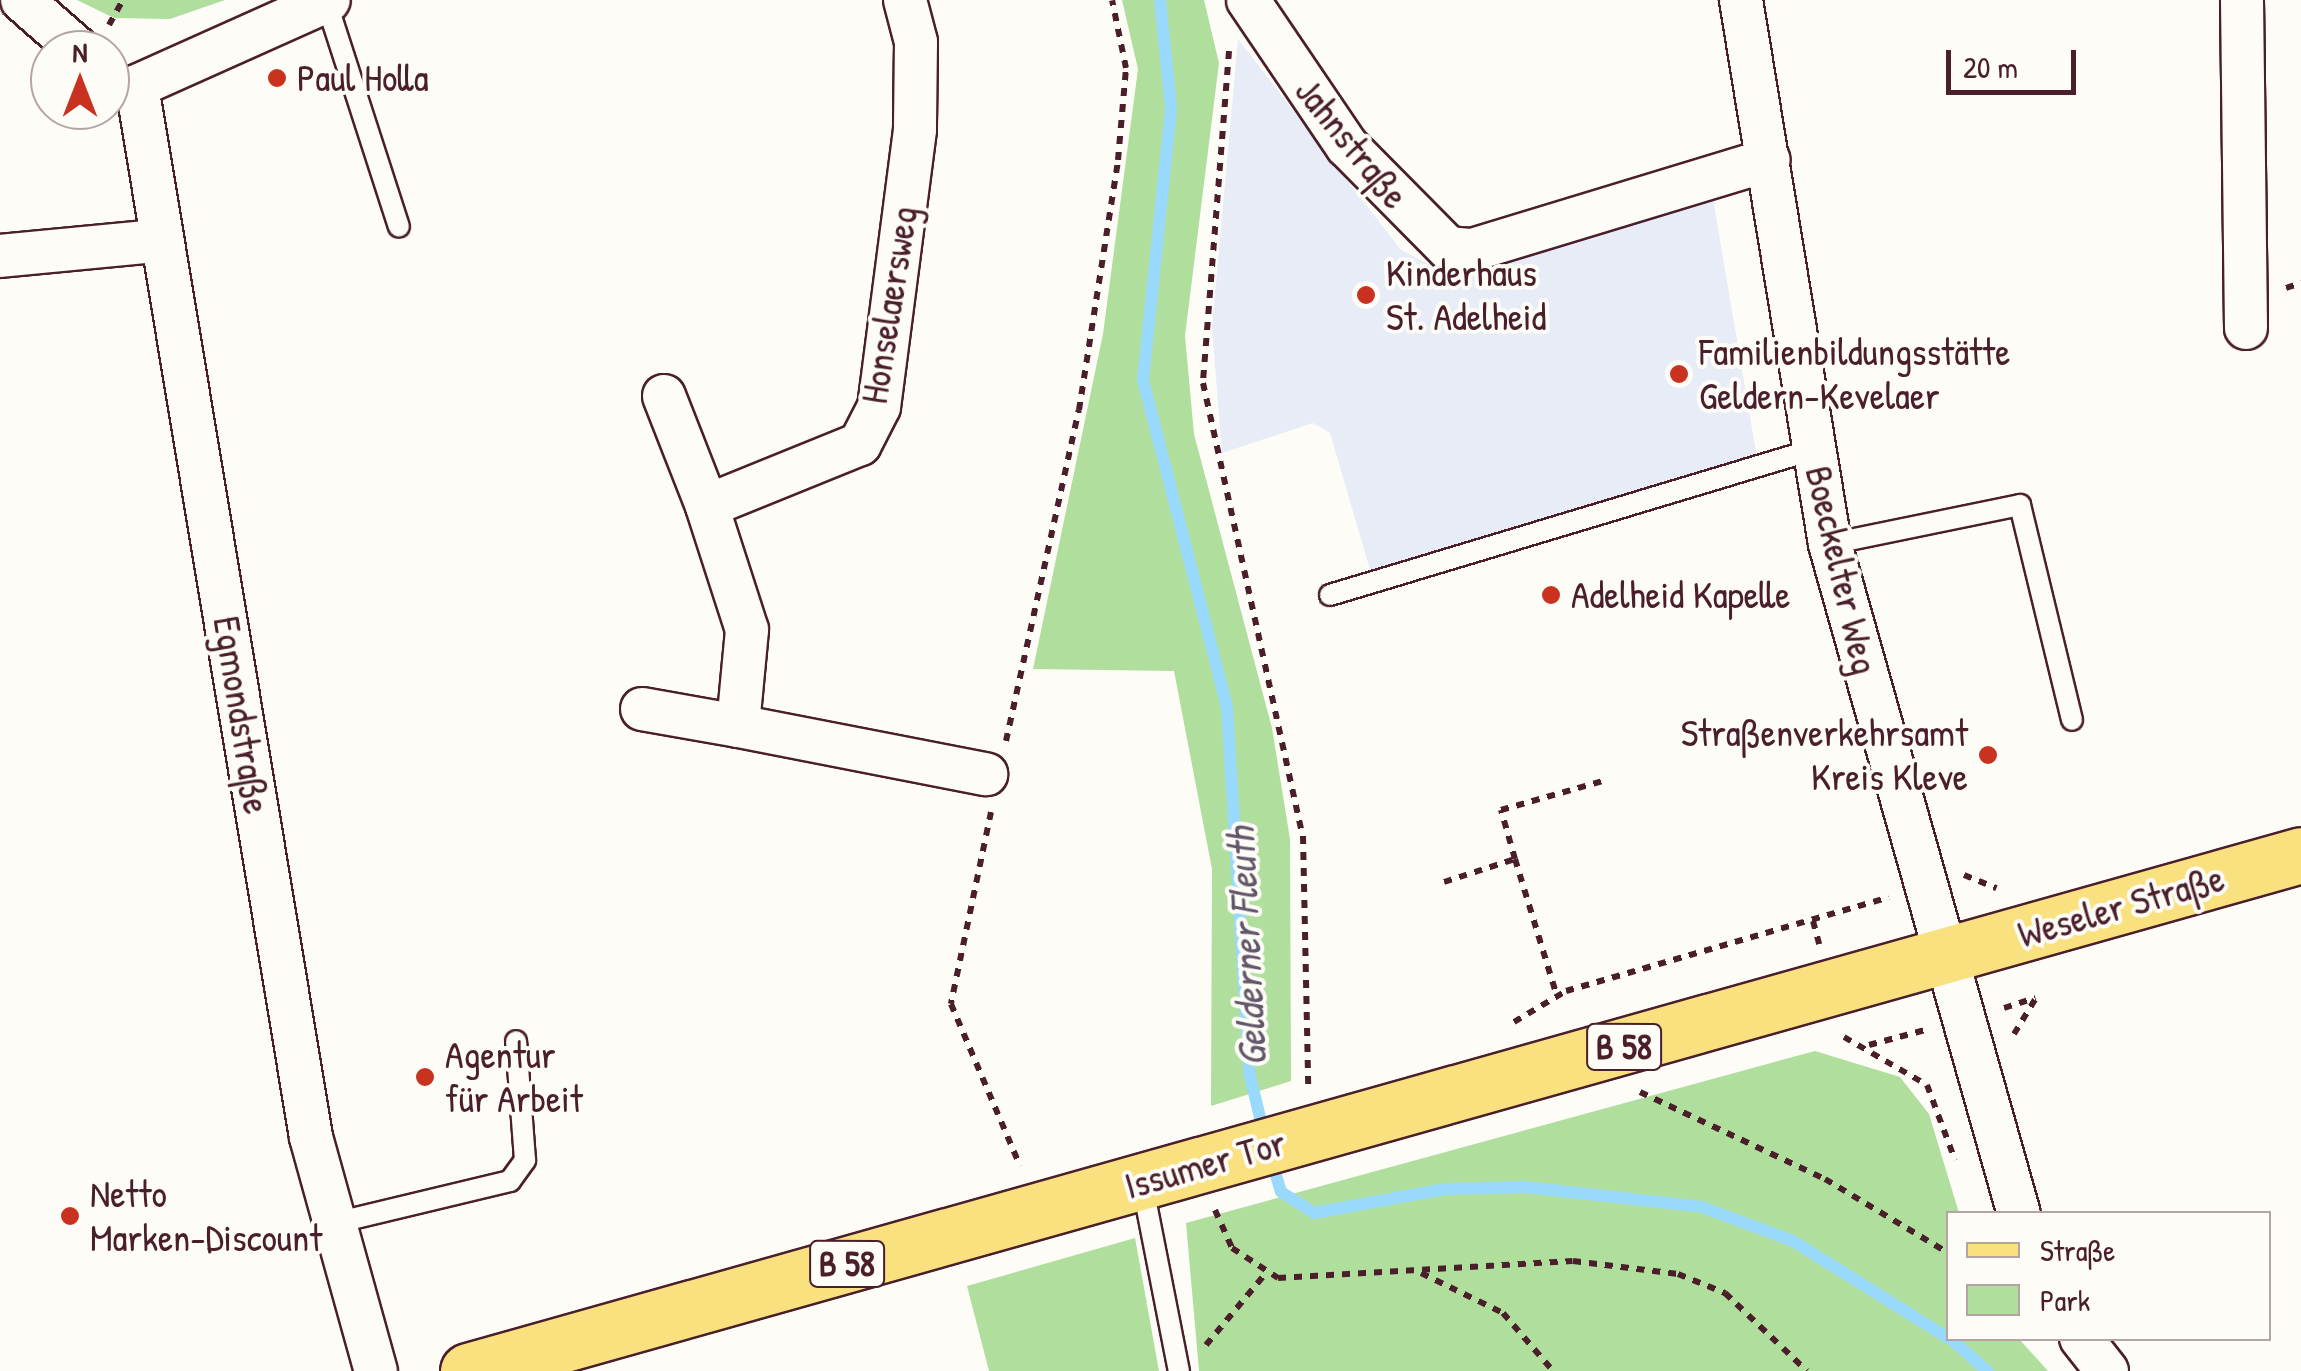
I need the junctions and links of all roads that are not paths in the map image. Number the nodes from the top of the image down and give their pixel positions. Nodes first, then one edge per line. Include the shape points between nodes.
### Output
1 (22, 0) edge
2 (327, 0) edge
3 (904, 0) edge
4 (1248, 0) edge
5 (1741, 0) edge
6 (2242, 0) edge
7 (56, 30) edge
8 (130, 76) edge
9 (130, 109) edge
10 (1769, 160) junction
11 (399, 226) dead end
12 (156, 241) junction
13 (0, 256) edge
14 (2246, 328) dead end
15 (664, 396) dead end
16 (1814, 449) junction
17 (707, 506) junction
18 (1830, 544) junction
19 (1330, 595) dead end
20 (642, 709) dead end
21 (2072, 720) dead end
22 (738, 726) junction
23 (994, 776) road end
24 (2301, 855) edge
25 (1941, 957) junction
26 (516, 1041) dead end
27 (1142, 1182) junction
28 (2018, 1211) edge
29 (335, 1224) junction
30 (2083, 1341) edge
31 (1179, 1370) edge
32 (376, 1371) edge
33 (468, 1371) edge
34 (2107, 1371) edge

1 - 7 street
2 - 8 street
2 - 11 lane
3 - 17 street, Honselaersweg via 916,42 914,130 878,407 860,444
4 - 10 street, Jahnstraße via 1347,146 1448,248 1472,250
5 - 10 street, Boeckelter Weg
6 - 14 street
9 - 12 street, Egmondstraße
10 - 16 street, Boeckelter Weg
12 - 13 street
12 - 29 street, Egmondstraße via 303,1092
15 - 17 street
16 - 18 street, Boeckelter Weg
16 - 19 lane
17 - 22 street via 747,630
18 - 21 lane via 2020,505
18 - 25 street, Boeckelter Weg
20 - 22 street
22 - 23 street
24 - 25 main road, Weseler Straße / B 58
25 - 27 main road, Issumer Tor / B 58 via 1584,1058 1310,1104 1219,1179
25 - 28 street, Boeckelter Weg
26 - 29 lane via 525,1160 510,1181
27 - 31 lane
27 - 33 main road, Issumer Tor / B 58
29 - 32 street, Egmondstraße
30 - 34 street

